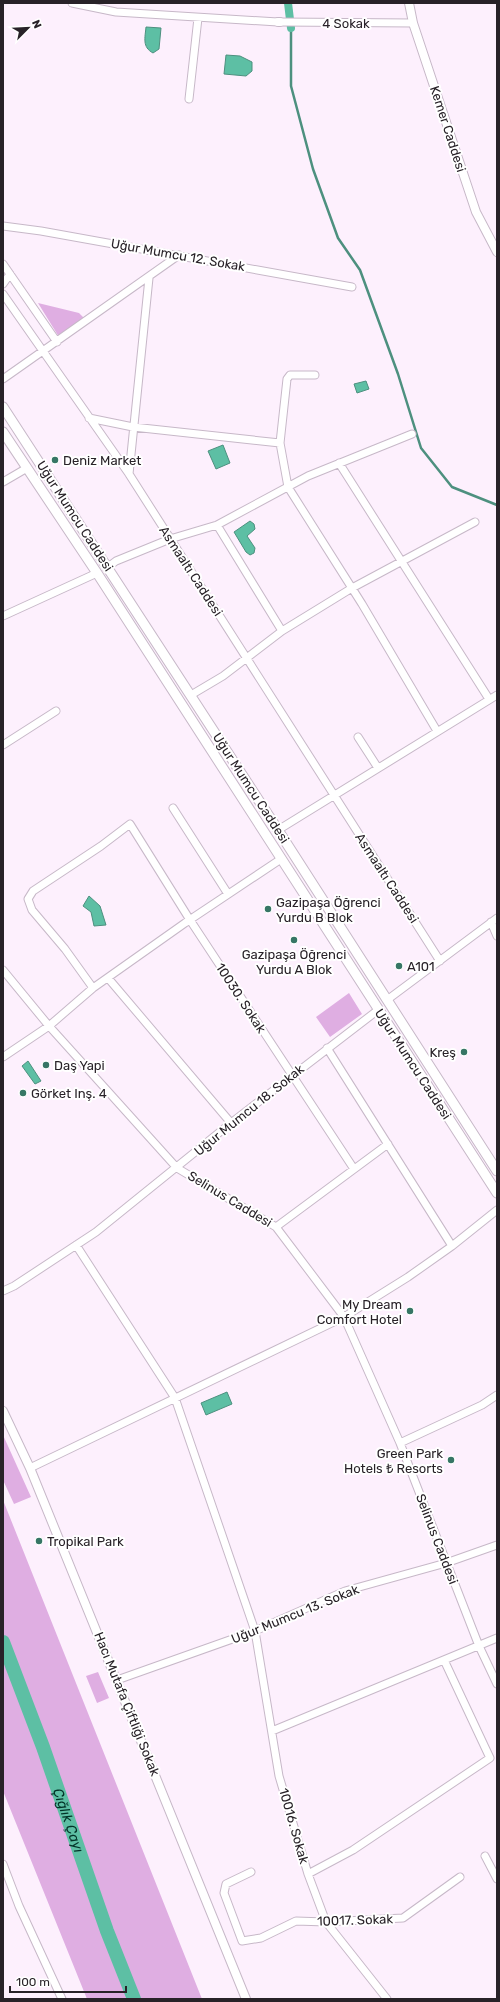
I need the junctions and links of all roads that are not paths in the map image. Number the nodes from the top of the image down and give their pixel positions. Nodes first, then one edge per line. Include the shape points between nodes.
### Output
1 (72, 3) edge
2 (409, 3) edge
3 (198, 18) junction
4 (413, 23) junction
5 (189, 99) dead end
6 (3, 226) edge
7 (497, 252) edge
8 (180, 256) junction
9 (3, 264) edge
10 (10, 274) junction
11 (149, 278) junction
12 (3, 284) edge
13 (352, 287) dead end
14 (3, 294) edge
15 (57, 342) junction
16 (42, 352) junction
17 (315, 375) dead end
18 (3, 379) edge
19 (3, 407) edge
20 (89, 418) junction
21 (133, 427) junction
22 (3, 432) edge
23 (412, 434) dead end
24 (280, 443) junction
25 (340, 463) junction
26 (27, 468) junction
27 (129, 474) junction
28 (3, 482) edge
29 (288, 487) junction
30 (475, 522) dead end
31 (217, 524) junction
32 (170, 539) junction
33 (402, 563) junction
34 (108, 567) junction
35 (97, 573) junction
36 (352, 588) junction
37 (3, 616) edge
38 (282, 631) junction
39 (246, 657) junction
40 (190, 695) junction
41 (497, 695) edge
42 (489, 699) junction
43 (56, 711) dead end
44 (438, 731) junction
45 (358, 736) dead end
46 (3, 745) edge
47 (378, 768) junction
48 (333, 795) junction
49 (173, 808) dead end
50 (278, 830) junction
51 (282, 859) junction
52 (228, 894) junction
53 (190, 920) junction
54 (494, 920) edge
55 (497, 936) edge
56 (440, 961) junction
57 (3, 970) edge
58 (108, 978) junction
59 (93, 988) junction
60 (387, 1000) junction
61 (378, 1010) junction
62 (49, 1026) junction
63 (327, 1048) junction
64 (3, 1056) edge
65 (292, 1076) junction
66 (231, 1123) junction
67 (388, 1144) junction
68 (177, 1168) junction
69 (354, 1169) junction
70 (497, 1171) edge
71 (497, 1193) edge
72 (497, 1210) edge
73 (276, 1227) junction
74 (76, 1245) junction
75 (452, 1246) junction
76 (3, 1291) edge
77 (344, 1317) junction
78 (497, 1395) edge
79 (175, 1398) junction
80 (3, 1411) edge
81 (400, 1443) junction
82 (30, 1468) junction
83 (497, 1545) edge
84 (446, 1562) junction
85 (255, 1631) junction
86 (497, 1638) edge
87 (479, 1646) junction
88 (444, 1660) junction
89 (117, 1680) junction
90 (497, 1684) edge
91 (272, 1731) junction
92 (485, 1856) dead end
93 (3, 1864) edge
94 (251, 1872) dead end
95 (308, 1874) junction
96 (460, 1877) dead end
97 (497, 1879) edge
98 (326, 1922) junction
99 (62, 1999) edge
100 (246, 1999) edge
101 (387, 1999) edge

1 - 3 street, 4 Sokak via 116,12
2 - 4 street, Kemer Caddesi
3 - 4 street, 4 Sokak via 297,23
3 - 5 street
4 - 7 street, Kemer Caddesi via 476,212
6 - 8 street, Uğur Mumcu 12. Sokak
8 - 11 street
8 - 13 street, Uğur Mumcu 12. Sokak
9 - 10 street
10 - 12 street
10 - 15 street
11 - 15 street
11 - 21 street
14 - 16 street, Asmaaltı Caddesi
15 - 16 street
16 - 18 street
16 - 20 street, Asmaaltı Caddesi
17 - 24 street via 290,375 287,379
19 - 34 main road, Uğur Mumcu Caddesi
20 - 21 street
20 - 27 street, Asmaaltı Caddesi
21 - 24 street
21 - 27 street
22 - 26 main road, Uğur Mumcu Caddesi
23 - 25 street
24 - 29 street
25 - 29 street
25 - 33 street
26 - 28 street
26 - 35 main road, Uğur Mumcu Caddesi
27 - 32 street, Asmaaltı Caddesi
29 - 31 street
29 - 36 street
30 - 33 street
31 - 32 street
31 - 38 street
32 - 34 street via 116,561
32 - 39 street, Asmaaltı Caddesi
33 - 36 street
33 - 42 street
34 - 35 main road
34 - 40 main road, Uğur Mumcu Caddesi
35 - 37 street
35 - 51 main road, Uğur Mumcu Caddesi
36 - 38 street
36 - 44 street
38 - 39 street
39 - 40 street via 223,676
39 - 48 street, Asmaaltı Caddesi
40 - 50 main road, Uğur Mumcu Caddesi
41 - 42 street
42 - 44 street
43 - 46 street
44 - 47 street
45 - 47 street
47 - 48 street
48 - 50 street
48 - 56 street, Asmaaltı Caddesi
49 - 52 street
50 - 60 main road, Uğur Mumcu Caddesi
51 - 52 street
51 - 61 main road, Uğur Mumcu Caddesi
52 - 53 street
53 - 58 street
53 - 59 street, 10030. Sokak via 130,824 33,891 28,899 30,906
53 - 65 street, 10030. Sokak
54 - 55 street
54 - 56 street
56 - 60 street
57 - 62 street, Selinus Caddesi
58 - 59 street
58 - 66 street
59 - 62 street
60 - 70 main road, Uğur Mumcu Caddesi
61 - 63 street, Uğur Mumcu 18. Sokak
61 - 71 main road, Uğur Mumcu Caddesi
62 - 64 street
62 - 68 street, Selinus Caddesi
63 - 65 street, Uğur Mumcu 18. Sokak
63 - 67 street
65 - 66 street, Uğur Mumcu 18. Sokak
65 - 69 street, 10030. Sokak
66 - 68 street, Uğur Mumcu 18. Sokak
67 - 69 street
67 - 75 street
68 - 73 street, Selinus Caddesi
68 - 74 street, Uğur Mumcu 18. Sokak
69 - 73 street
72 - 75 street
73 - 77 street, Selinus Caddesi
74 - 76 street, Uğur Mumcu 18. Sokak
74 - 79 street, 10016. Sokak
75 - 77 street
77 - 79 street
77 - 81 street, Selinus Caddesi
78 - 81 street via 482,1405
79 - 82 street
79 - 85 street, 10016. Sokak
80 - 82 street, Hacı Mutafa Çiftliği Sokak
81 - 84 street, Selinus Caddesi
82 - 89 street, Hacı Mutafa Çiftliği Sokak
83 - 84 street, Uğur Mumcu 13. Sokak
84 - 85 street, Uğur Mumcu 13. Sokak via 345,1591
84 - 87 street, Selinus Caddesi
85 - 89 street, Uğur Mumcu 13. Sokak
85 - 91 street, 10016. Sokak
86 - 87 street
87 - 88 street
87 - 90 street, Selinus Caddesi
88 - 91 street
88 - 95 street via 490,1758 353,1850
89 - 100 street, Hacı Mutafa Çiftliği Sokak
91 - 95 street, 10016. Sokak via 279,1776
92 - 97 street
93 - 99 street via 19,1906
94 - 98 street, 10017. Sokak via 226,1884 224,1893 242,1941 261,1938 296,1921
95 - 98 street, 10016. Sokak
96 - 98 street, 10017. Sokak via 403,1918
98 - 101 street, 10016. Sokak

